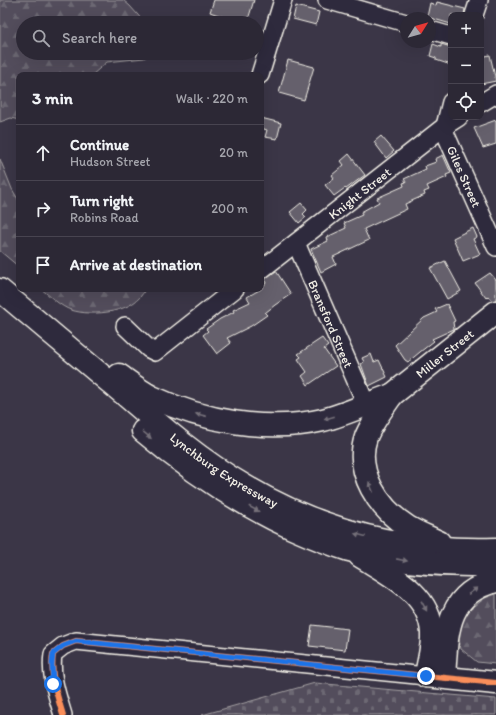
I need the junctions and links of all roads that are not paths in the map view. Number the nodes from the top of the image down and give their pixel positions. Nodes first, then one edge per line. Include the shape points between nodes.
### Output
1 (283, 0) edge
2 (327, 0) edge
3 (479, 0) edge
4 (475, 12) edge
5 (400, 21) edge
6 (436, 32) edge
7 (448, 35) edge
8 (261, 72) edge
9 (496, 94) edge
10 (484, 101) edge
11 (448, 114) edge
12 (454, 120) edge
13 (445, 126) junction
14 (296, 243) junction
15 (496, 247) edge
16 (264, 265) edge
17 (0, 290) edge
18 (231, 292) edge
19 (0, 310) edge
20 (23, 310) junction
21 (496, 312) edge
22 (125, 326) dead end
23 (392, 394) junction
24 (366, 404) junction
25 (496, 549) edge
26 (349, 550) junction
27 (456, 550) junction
28 (496, 565) edge
29 (496, 581) edge
30 (435, 676) junction
31 (496, 684) edge
32 (63, 715) edge

1 - 8 street
2 - 5 street
3 - 4 street
6 - 7 street
9 - 10 street
11 - 13 street
12 - 13 street, Knight Street
13 - 14 street, Knight Street
13 - 15 street, Giles Street via 446,135
14 - 16 street, Knight Street
14 - 24 street, Bransford Street
17 - 20 main road, Lynchburg Expressway
18 - 22 street via 155,352
19 -> 26 main road, Lynchburg Expressway via 174,457 205,480 237,501 267,516
24 -> 20 main road via 322,420 294,424 236,423 194,413 151,396
27 -> 20 main road, Lynchburg Expressway via 384,541 347,532 281,506 215,467 172,436
21 - 23 main road, Miller Street
23 - 24 main road
27 -> 23 main road via 408,527 390,513 375,496 366,476 363,458 366,438
25 - 27 main road, Lynchburg Expressway
26 -> 28 main road, Lynchburg Expressway via 422,563
26 -> 30 main road via 402,583 422,601 429,616
30 -> 29 main road via 454,610 474,589
30 - 31 main road
30 - 32 street via 76,641 63,646 53,654 53,684

